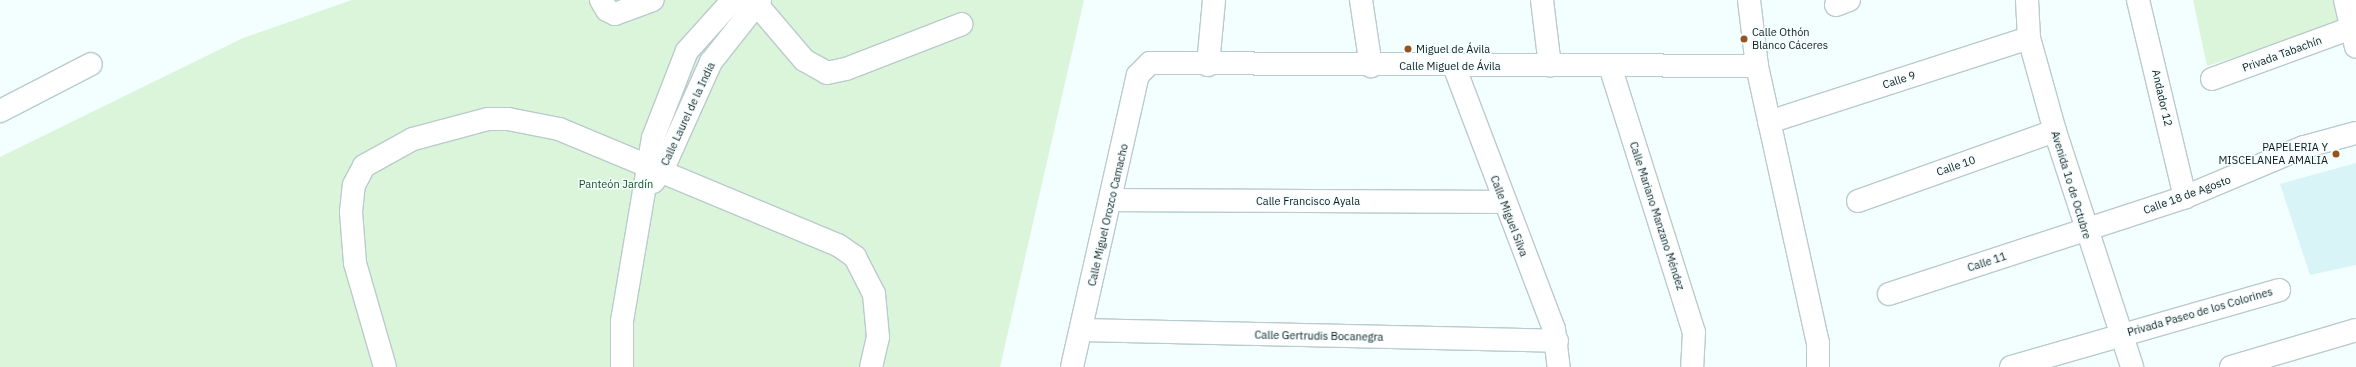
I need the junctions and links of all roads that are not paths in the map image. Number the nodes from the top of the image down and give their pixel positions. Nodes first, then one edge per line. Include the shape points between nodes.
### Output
1 (601, 0) edge
2 (652, 0) edge
3 (733, 0) edge
4 (1214, 0) edge
5 (1362, 0) edge
6 (1542, 0) edge
7 (1749, 0) edge
8 (2027, 0) edge
9 (2138, 0) edge
10 (2344, 0) edge
11 (756, 1) edge
12 (962, 24) dead end
13 (2029, 38) junction
14 (2354, 38) edge
15 (91, 64) dead end
16 (1145, 65) joint
17 (1208, 65) junction
18 (1371, 66) junction
19 (1454, 66) junction
20 (1550, 66) junction
21 (1610, 66) junction
22 (1757, 66) junction
23 (2212, 79) dead end
24 (0, 111) edge
25 (1770, 122) junction
26 (2055, 131) junction
27 (2356, 133) edge
28 (654, 168) junction
29 (2185, 197) junction
30 (1112, 200) junction
31 (1858, 201) dead end
32 (1503, 202) junction
33 (2084, 230) junction
34 (2279, 290) dead end
35 (1889, 294) dead end
36 (1081, 330) junction
37 (2356, 330) edge
38 (2120, 335) junction
39 (1557, 342) junction
40 (2239, 366) edge
41 (385, 367) edge
42 (622, 367) edge
43 (871, 367) edge
44 (1072, 367) edge
45 (1559, 367) edge
46 (1692, 367) edge
47 (1818, 367) edge
48 (2011, 367) edge
49 (2132, 367) edge

1 - 2 street via 605,8 615,14
3 - 28 street, Calle Laurel de la India via 687,51 653,138
4 - 17 street
5 - 18 street
6 - 20 street
7 - 22 street
8 - 13 street, Avenida 1o de Octubre
9 - 29 street, Andador 12
10 - 14 street
11 - 12 street via 804,60 827,72 846,69
11 - 28 street, Calle Laurel de la India via 711,62
13 - 25 street, Calle 9
13 - 26 street, Avenida 1o de Octubre
14 - 23 street, Privada Tabachín
15 - 24 street
16 - 17 street, Calle Miguel de Ávila via 1156,62
16 - 30 street, Calle Miguel Orozco Camacho via 1138,75
17 - 18 street, Calle Miguel de Ávila
18 - 19 street, Calle Miguel de Ávila
19 - 20 street, Calle Miguel de Ávila
19 - 32 street, Calle Miguel Silva
20 - 21 street, Calle Miguel de Ávila
21 - 22 street, Calle Miguel de Ávila
21 - 46 street, Calle Mariano Manzano Méndez via 1694,332
22 - 25 street
25 - 47 street via 1818,343
26 - 31 street, Calle 10
26 - 33 street, Avenida 1o de Octubre
27 - 29 street, Calle 18 de Agosto via 2304,147
28 - 41 street via 559,129 508,119 488,119 413,139 364,166 354,185 352,238 355,263
28 - 42 street via 647,188 622,321
28 - 43 street via 838,245 855,257 866,274 878,315 878,337
29 - 33 street, Calle 18 de Agosto
30 - 32 street, Calle Francisco Ayala
30 - 36 street, Calle Miguel Orozco Camacho
32 - 39 street, Calle Miguel Silva
33 - 35 street, Calle 11
33 - 38 street, Avenida 1o de Octubre
34 - 38 street, Privada Paseo de los Colorines
36 - 39 street, Calle Gertrudis Bocanegra
36 - 44 street, Calle Miguel Orozco Camacho
37 - 40 street
38 - 48 street, Privada Paseo de los Colorines
38 - 49 street, Avenida 1o de Octubre
39 - 45 street, Calle Miguel Silva

